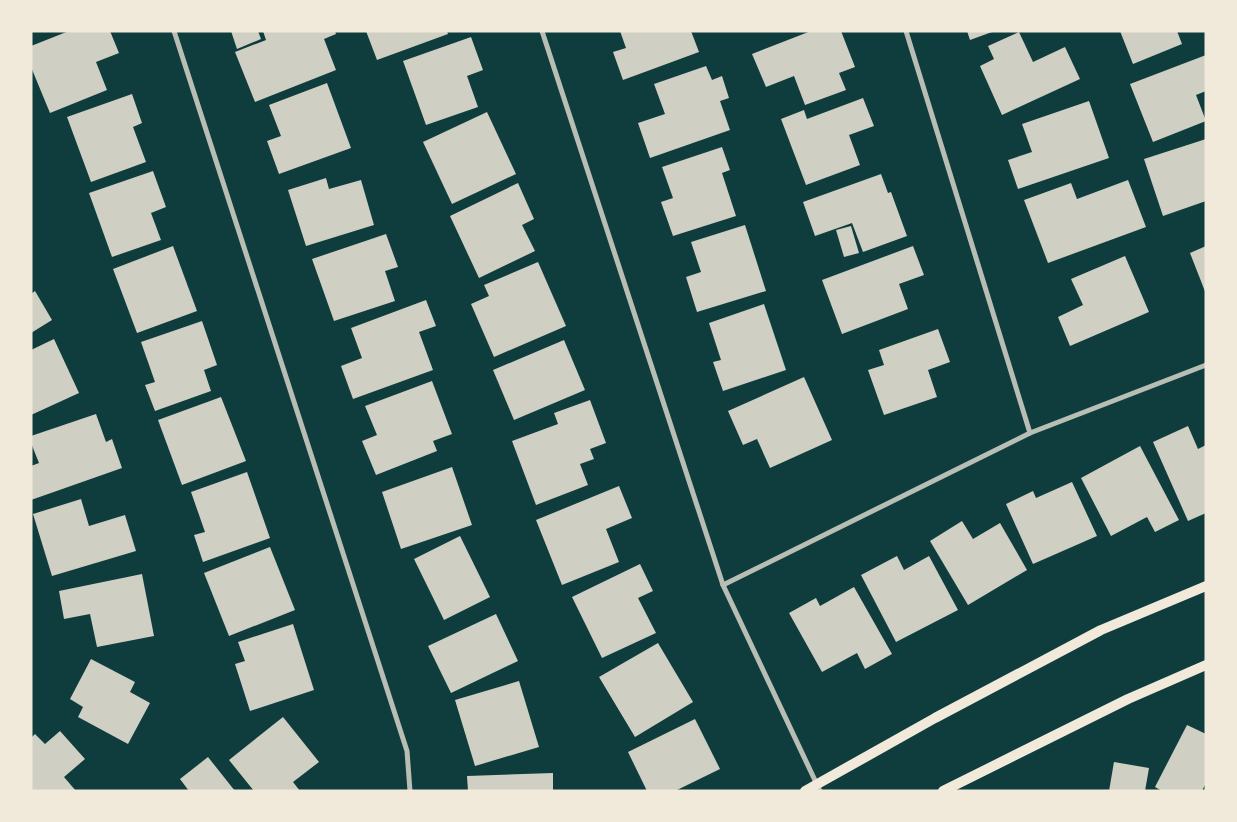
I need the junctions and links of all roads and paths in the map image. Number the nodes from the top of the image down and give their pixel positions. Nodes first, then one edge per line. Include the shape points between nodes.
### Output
1 (174, 31) edge
2 (542, 31) edge
3 (906, 31) edge
4 (1206, 365) edge
5 (1030, 433) junction
6 (723, 585) junction
7 (1206, 586) edge
8 (1206, 665) edge
9 (818, 787) edge
10 (410, 791) edge
11 (805, 791) edge
12 (943, 791) edge

1 - 10 street via 407,751
2 - 6 street
3 - 5 street
4 - 5 street
5 - 6 street
6 - 9 street
7 - 9 main road via 1101,630 935,718
8 - 12 main road via 1128,699
9 - 11 main road

